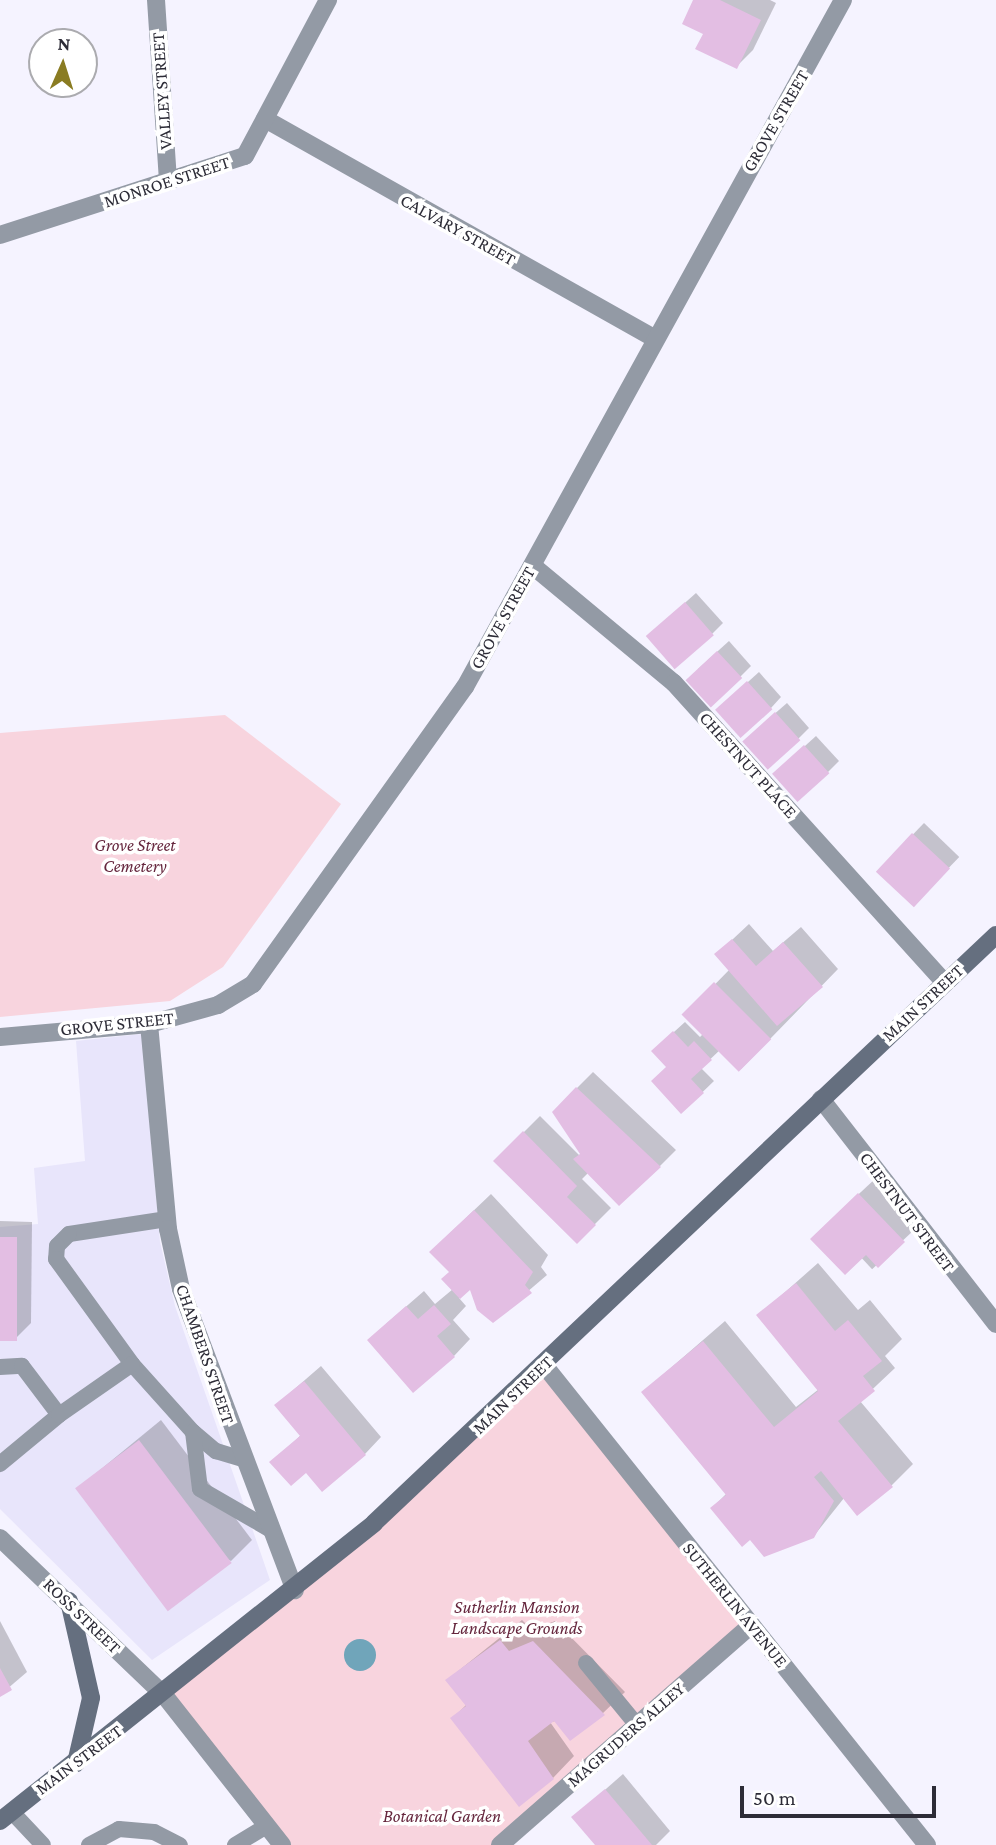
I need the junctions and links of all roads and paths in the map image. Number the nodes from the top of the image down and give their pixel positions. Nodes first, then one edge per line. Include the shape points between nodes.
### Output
1 (156, 0) edge
2 (328, 0) edge
3 (843, 0) edge
4 (265, 119) junction
5 (168, 182) junction
6 (0, 235) edge
7 (653, 338) junction
8 (533, 566) junction
9 (996, 935) edge
10 (945, 983) junction
11 (149, 1024) junction
12 (0, 1037) edge
13 (821, 1099) junction
14 (167, 1219) junction
15 (996, 1324) edge
16 (132, 1364) junction
17 (544, 1364) junction
18 (0, 1367) edge
19 (59, 1415) junction
20 (193, 1432) junction
21 (243, 1459) junction
22 (0, 1464) edge
23 (271, 1530) junction
24 (0, 1538) edge
25 (295, 1590) junction
26 (69, 1601) junction
27 (751, 1625) junction
28 (586, 1663) dead end
29 (164, 1695) junction
30 (638, 1725) junction
31 (76, 1763) junction
32 (6, 1816) edge
33 (267, 1826) junction
34 (43, 1845) edge
35 (89, 1845) edge
36 (180, 1845) edge
37 (235, 1845) edge
38 (282, 1845) edge
39 (500, 1845) edge
40 (927, 1845) edge

1 - 5 street, VALLEY STREET
2 - 4 street, MONROE STREET
3 - 7 street, GROVE STREET
4 - 5 street, MONROE STREET via 245,156
4 - 7 street, CALVARY STREET
5 - 6 street, MONROE STREET
7 - 8 street, GROVE STREET
8 - 10 street, CHESTNUT PLACE via 674,683
8 - 11 street, GROVE STREET via 465,687 253,984 218,1005
9 - 10 main road, MAIN STREET
10 - 13 main road, MAIN STREET
11 - 12 street, GROVE STREET
11 - 14 street, CHAMBERS STREET
13 - 15 street, CHESTNUT STREET
13 - 17 main road, MAIN STREET
14 - 16 lane via 69,1234 57,1246 56,1259 70,1285
14 - 21 street, CHAMBERS STREET via 189,1315
16 - 19 lane
16 - 20 lane
17 - 25 main road, MAIN STREET
17 - 27 street, SUTHERLIN AVENUE
18 - 19 lane via 22,1366
19 - 22 lane
20 - 21 lane via 216,1451
20 - 23 lane via 200,1489
21 - 23 street, CHAMBERS STREET
23 - 25 street, CHAMBERS STREET
24 - 26 street, ROSS STREET
25 - 29 main road, MAIN STREET
26 - 29 street, ROSS STREET
26 - 31 main road via 91,1698
27 - 30 street, MAGRUDERS ALLEY
27 - 40 street, SUTHERLIN AVENUE
28 - 30 lane
29 - 31 main road, MAIN STREET
29 - 33 street, ROSS STREET
30 - 39 street, MAGRUDERS ALLEY
31 - 32 main road, MAIN STREET
32 - 34 lane
33 - 37 lane
33 - 38 street, ROSS STREET
35 - 36 lane via 119,1829 153,1832

